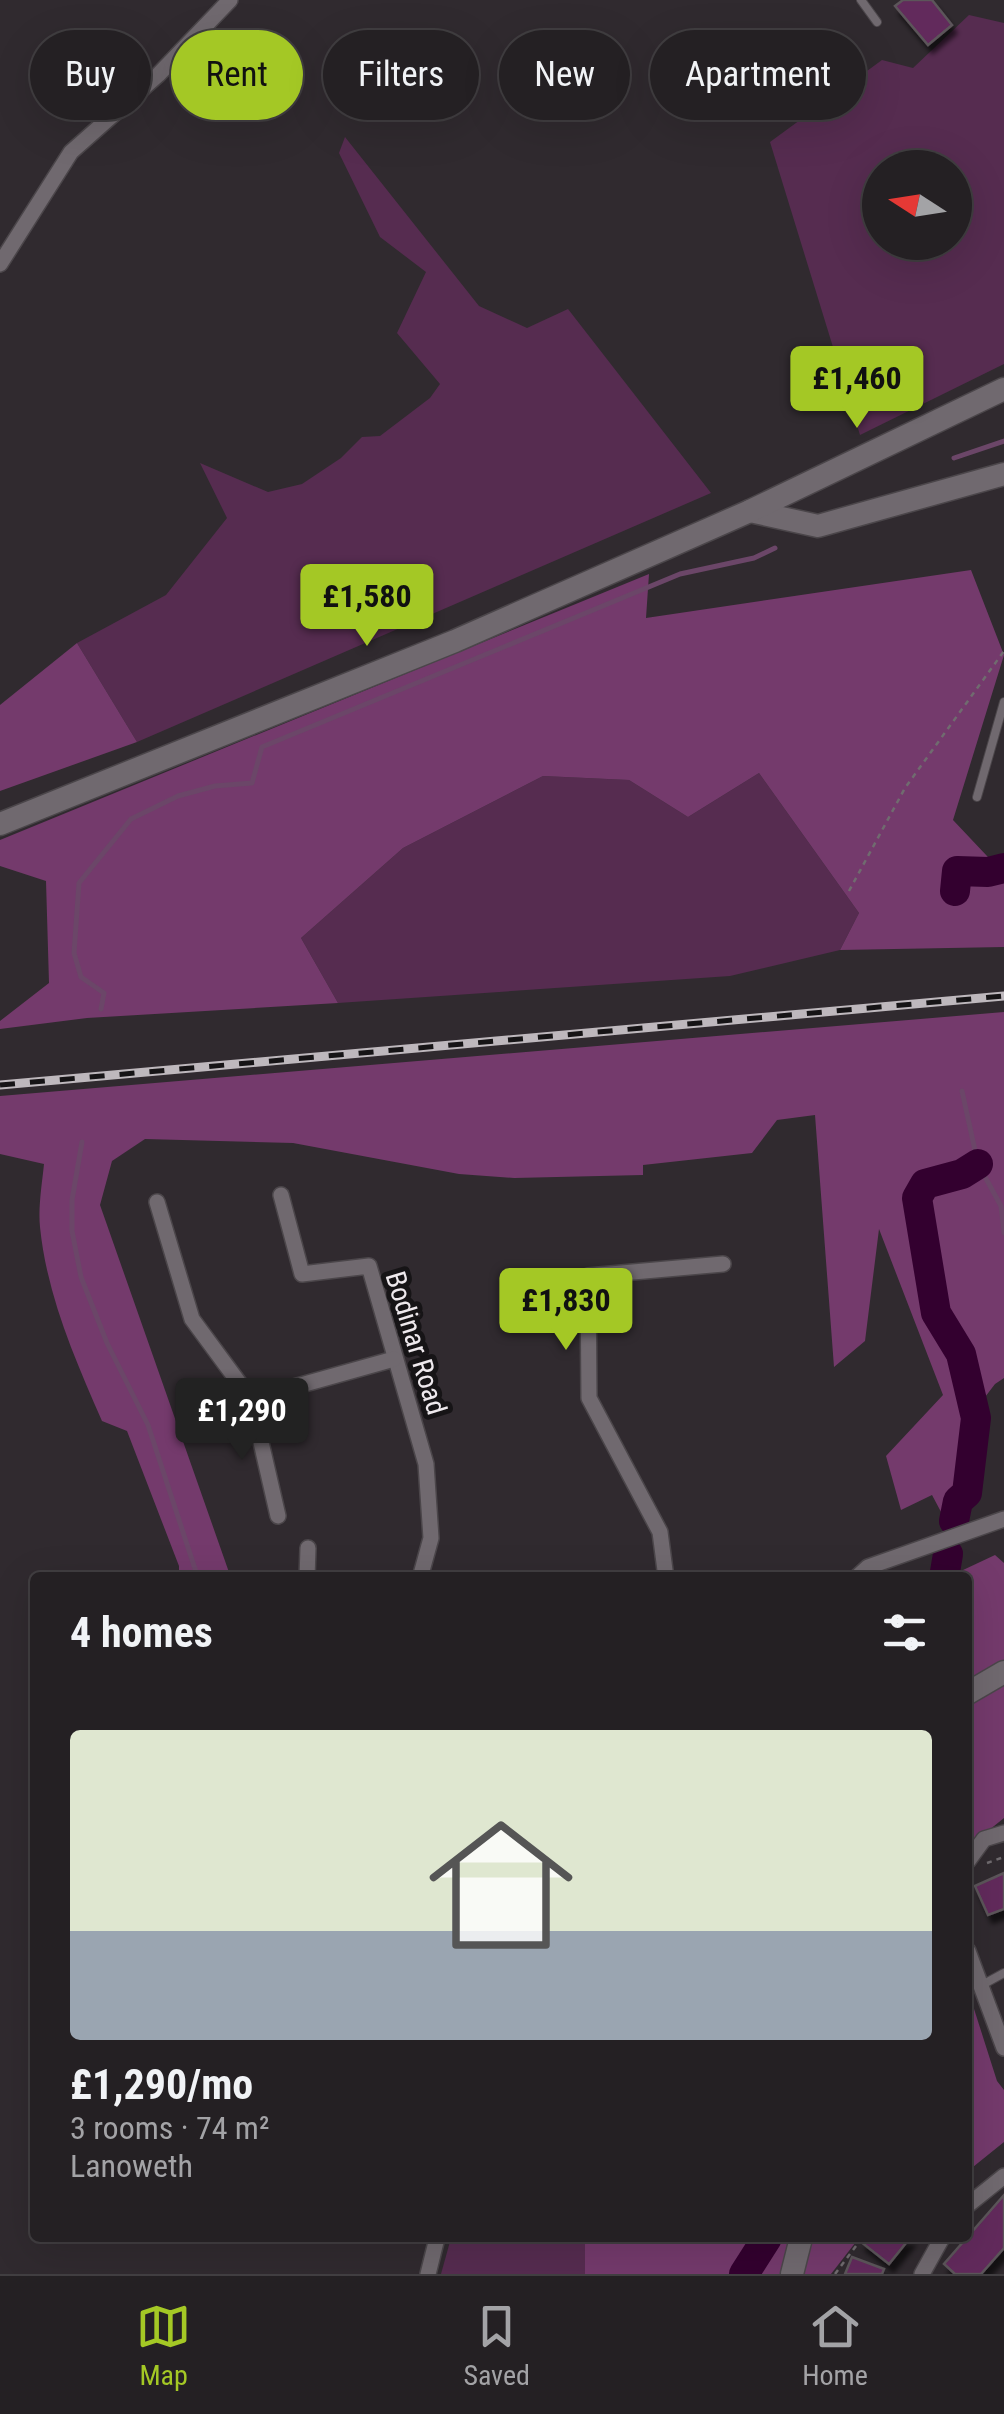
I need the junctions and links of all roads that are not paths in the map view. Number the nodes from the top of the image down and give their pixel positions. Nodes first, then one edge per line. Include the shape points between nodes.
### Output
1 (230, 0) edge
2 (860, 0) edge
3 (877, 22) dead end
4 (0, 264) edge
5 (1004, 389) edge
6 (1004, 474) edge
7 (750, 511) junction
8 (1004, 702) edge
9 (977, 797) dead end
10 (0, 824) edge
11 (281, 1195) dead end
12 (157, 1202) dead end
13 (723, 1264) dead end
14 (394, 1358) junction
15 (251, 1400) junction
16 (278, 1516) dead end
17 (1004, 1519) edge
18 (308, 1548) dead end
19 (307, 1572) edge
20 (422, 1572) edge
21 (665, 1572) edge
22 (863, 1572) edge
23 (1004, 1672) edge
24 (972, 1691) edge
25 (1004, 1833) edge
26 (972, 1856) edge
27 (972, 1963) edge
28 (1004, 1973) edge
29 (979, 1987) junction
30 (1004, 2048) edge
31 (1004, 2176) edge
32 (972, 2202) edge
33 (436, 2242) edge
34 (800, 2242) edge
35 (940, 2242) edge
36 (428, 2274) edge
37 (792, 2274) edge
38 (922, 2274) edge

1 - 4 street via 71,152
2 - 3 lane
5 - 7 main road
6 - 7 main road via 818,526
7 - 10 main road via 455,642
8 - 9 lane
11 - 14 street, Bodinar Road via 302,1274 368,1266
12 - 15 street via 192,1319
13 - 21 street via 588,1276 589,1398 660,1532
14 - 15 street
14 - 20 street, Bodinar Road via 426,1464 431,1538
15 - 16 street
17 - 22 street
18 - 19 street
23 - 24 main road
25 - 26 street via 984,1839
27 - 29 street
28 - 29 lane
29 - 30 street
31 - 32 street
33 - 36 street
34 - 37 main road
35 - 38 street

